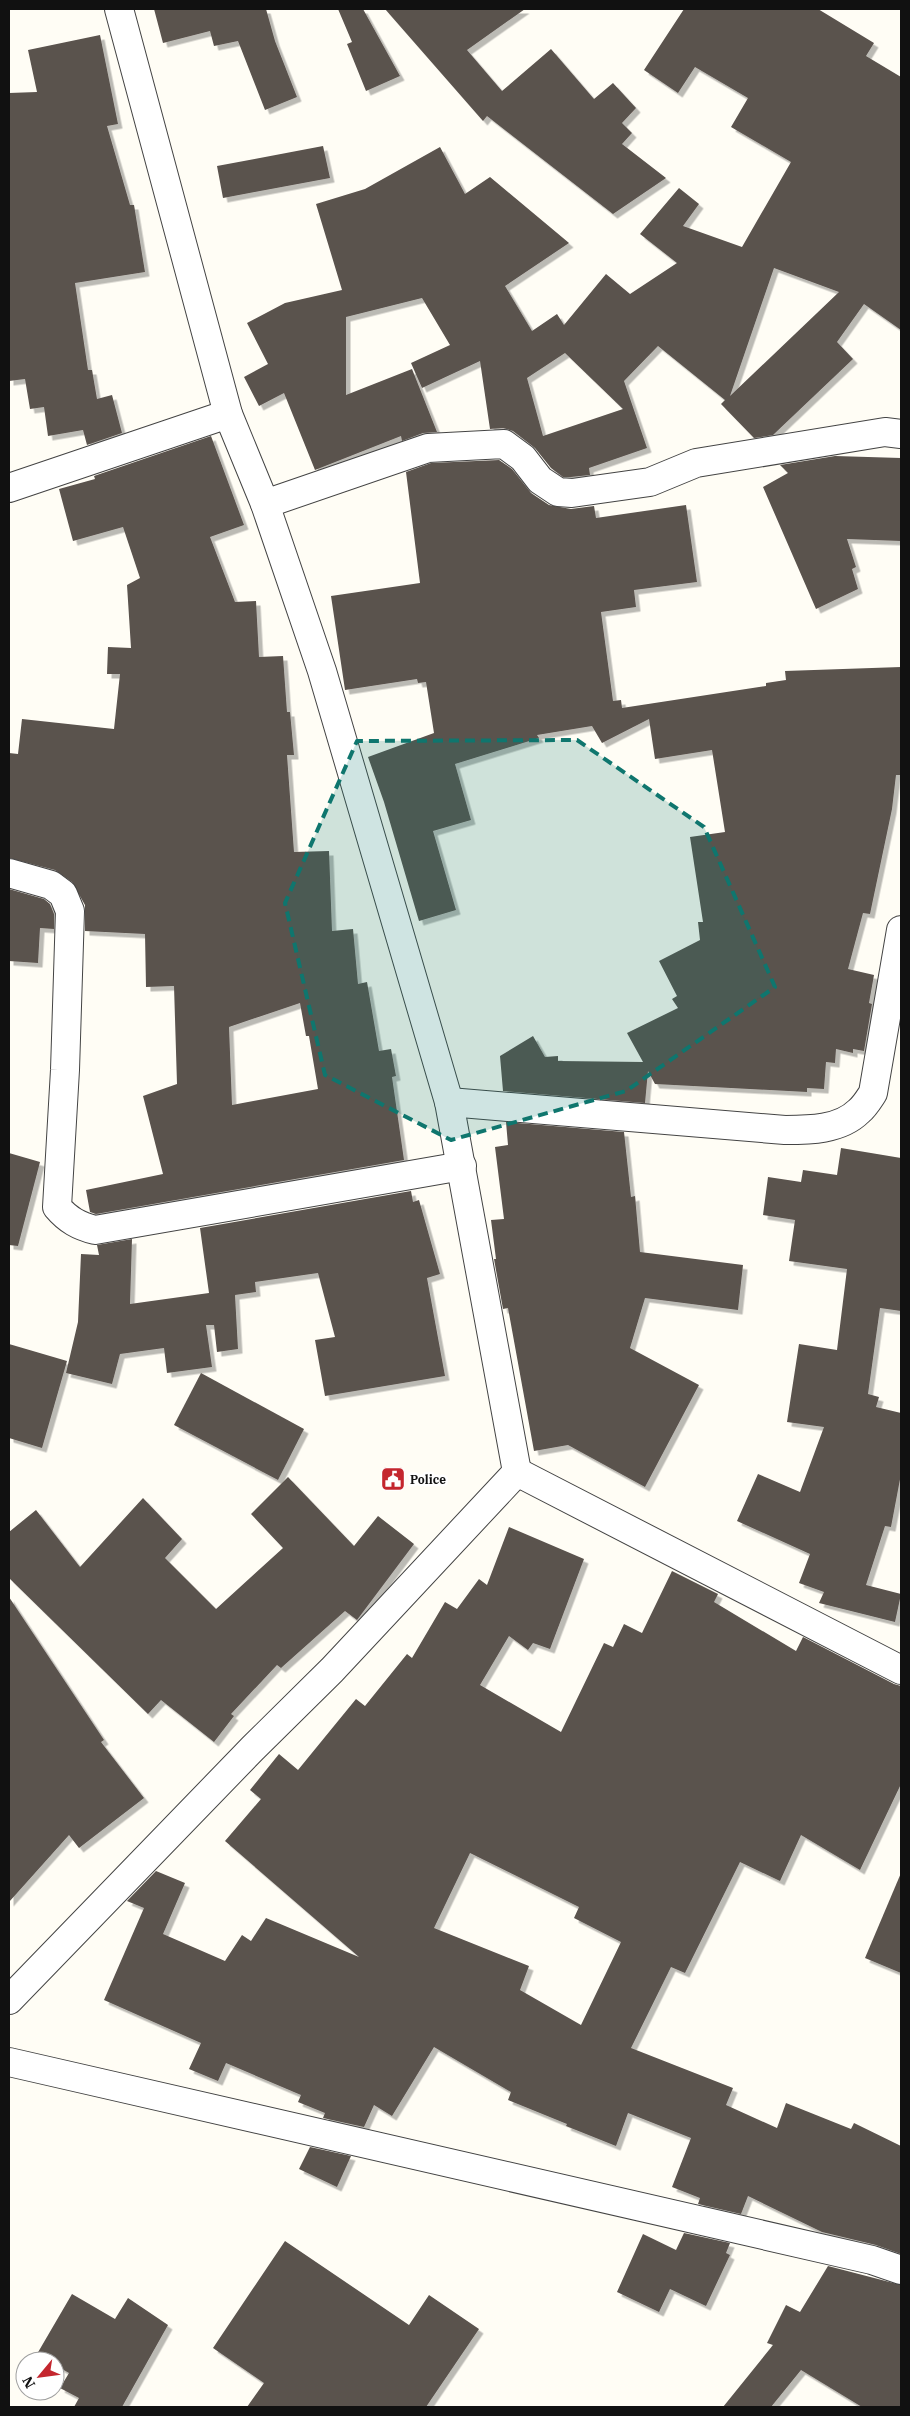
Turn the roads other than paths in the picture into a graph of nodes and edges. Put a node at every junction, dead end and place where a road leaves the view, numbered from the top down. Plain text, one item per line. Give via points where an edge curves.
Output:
1 (118, 9) edge
2 (228, 414) junction
3 (901, 434) edge
4 (9, 488) edge
5 (264, 504) junction
6 (9, 873) edge
7 (901, 930) edge
8 (448, 1102) junction
9 (462, 1166) junction
10 (517, 1472) junction
11 (901, 1670) edge
12 (9, 2000) edge
13 (9, 2062) edge
14 (901, 2270) edge

1 - 2 street
2 - 4 street
2 - 5 street
3 - 5 street via 885,432 696,463 650,482 572,493 558,492 540,480 523,458 504,444 428,448
5 - 8 street via 322,672
6 - 9 street via 51,885 63,894 70,911 57,1207 65,1216 95,1230
7 - 8 street via 874,1093 859,1112 840,1123 817,1129 785,1130
8 - 9 street
9 - 10 street
10 - 11 street
10 - 12 street via 332,1670
13 - 14 street via 862,2257

